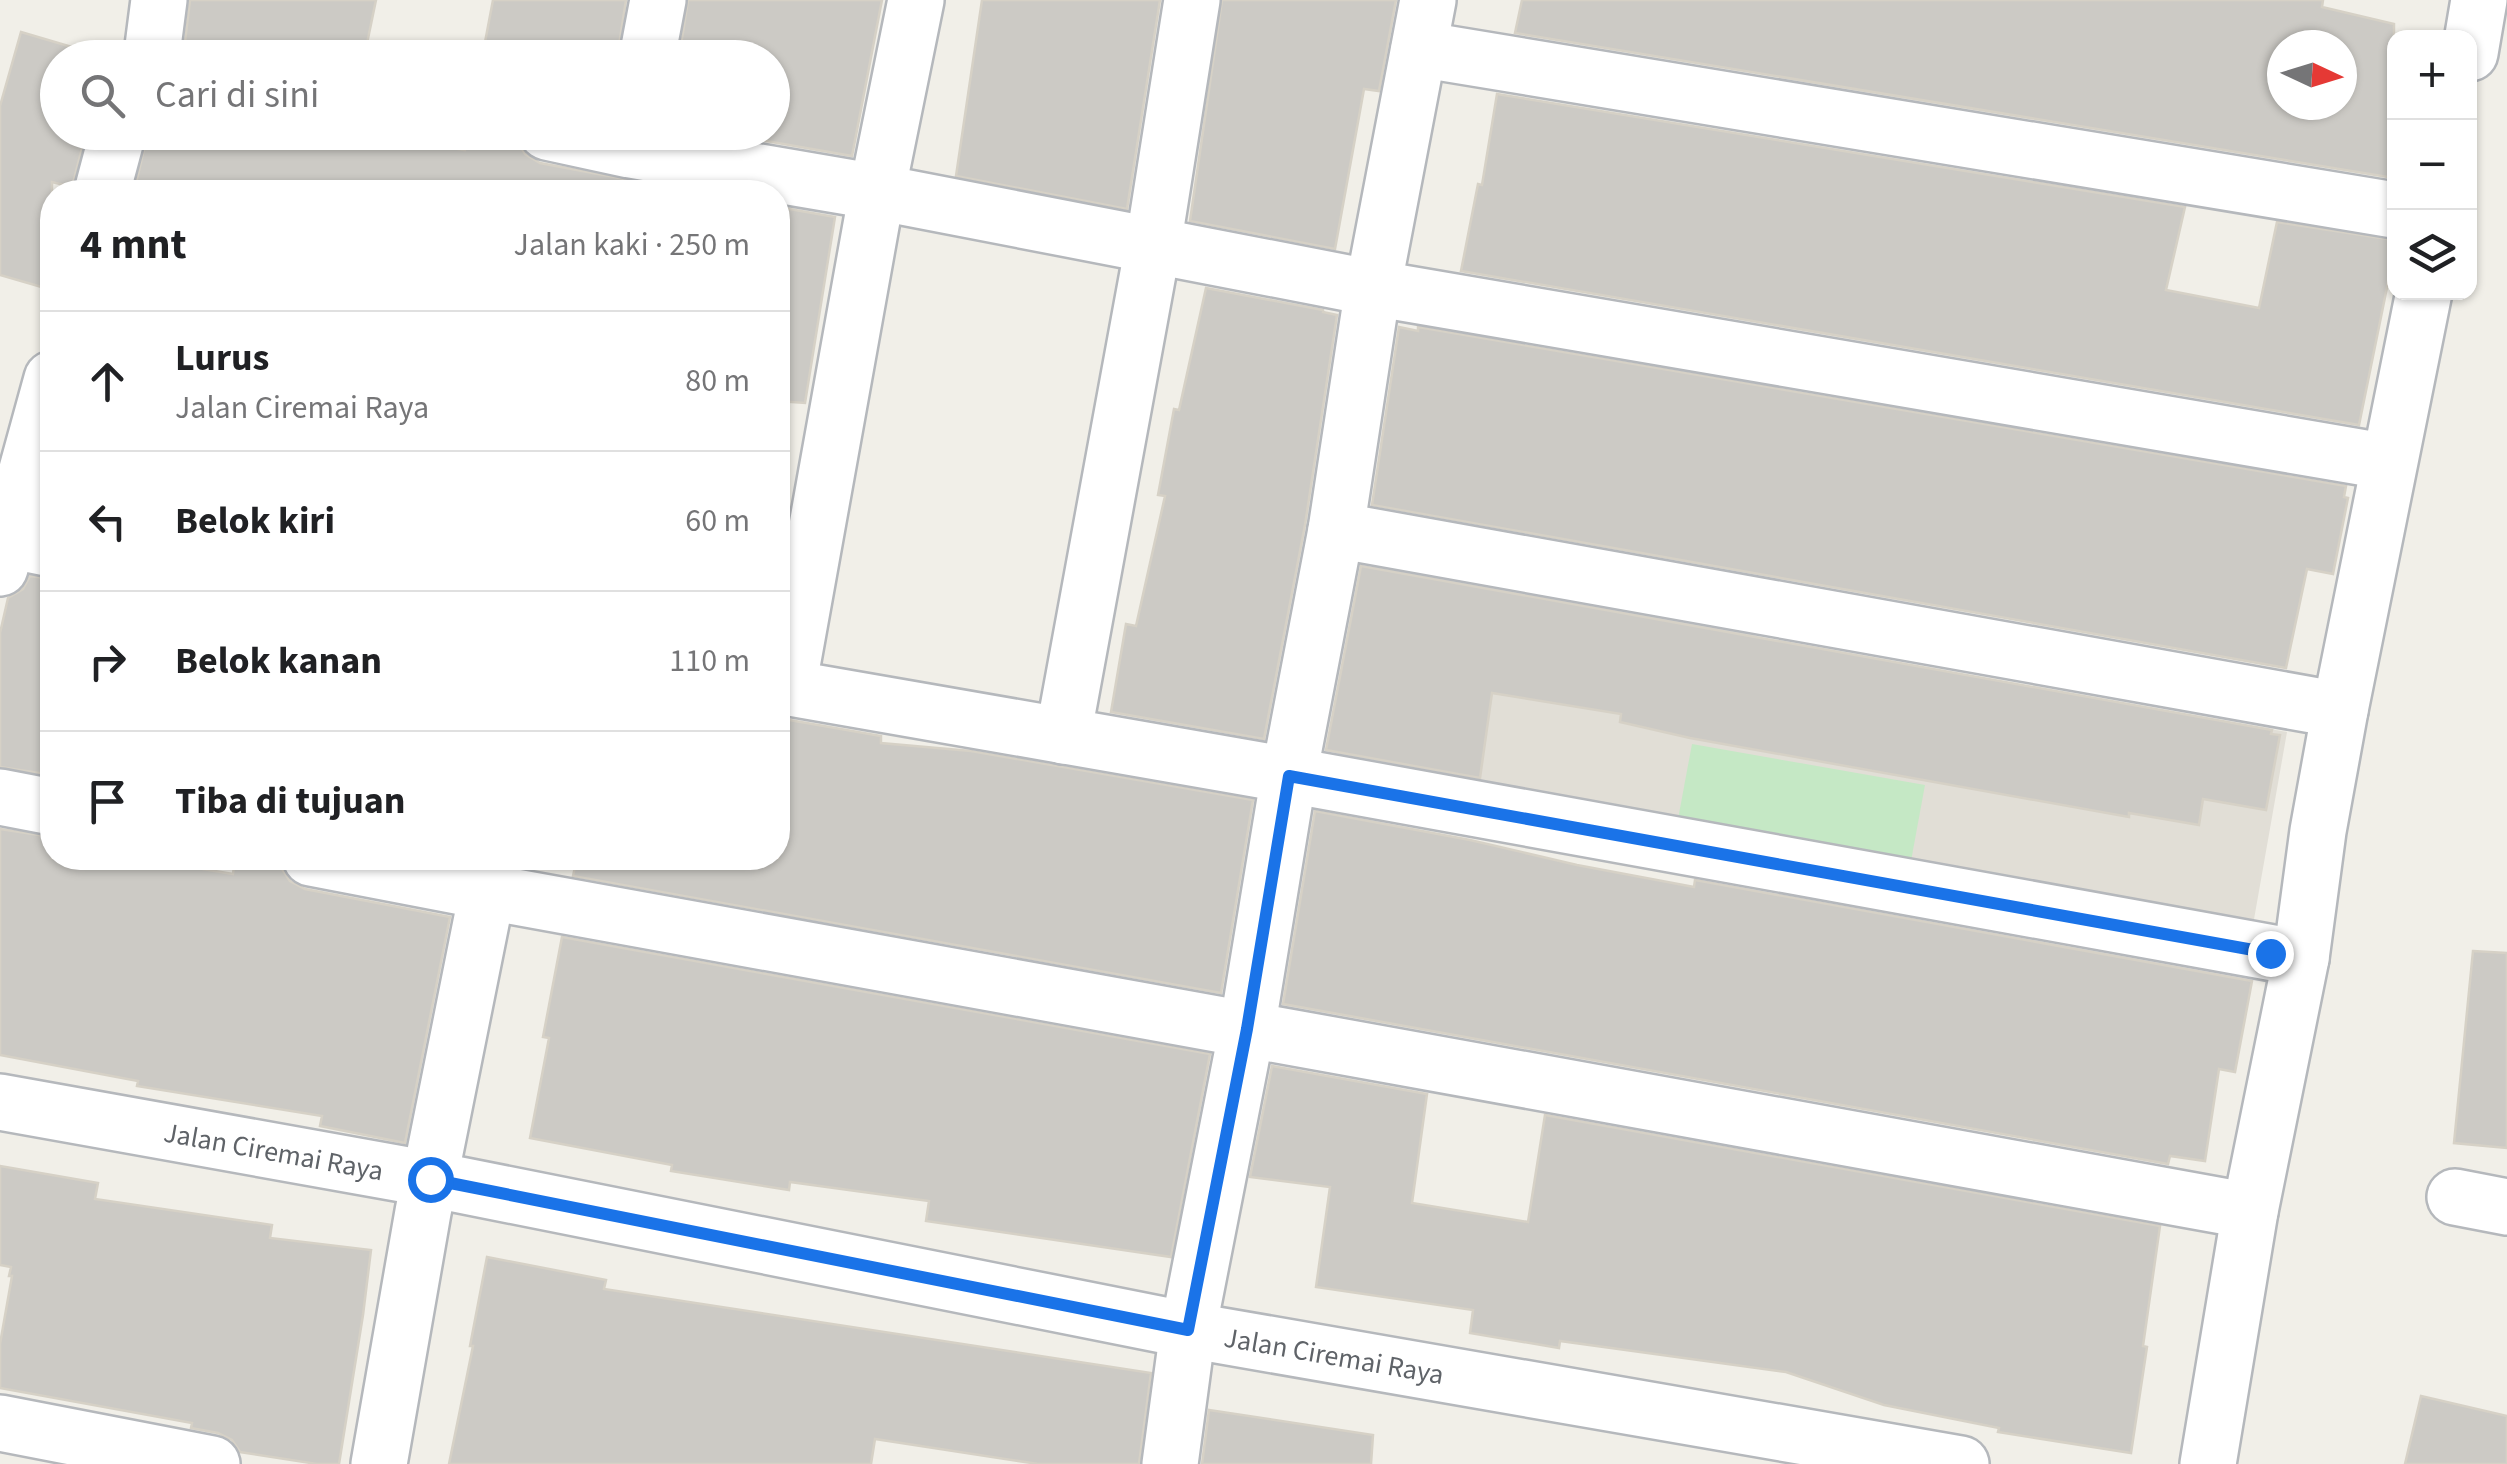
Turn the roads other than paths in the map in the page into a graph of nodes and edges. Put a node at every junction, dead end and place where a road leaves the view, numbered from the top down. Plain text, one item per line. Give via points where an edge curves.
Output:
1 (159, 0) edge
2 (658, 0) edge
3 (916, 0) edge
4 (1192, 0) edge
5 (2479, 0) edge
6 (1423, 25) edge
7 (2474, 30) edge
8 (160, 40) edge
9 (650, 40) edge
10 (113, 150) edge
11 (604, 150) edge
12 (629, 158) edge
13 (105, 180) edge
14 (789, 180) edge
15 (790, 180) edge
16 (877, 192) junction
17 (2387, 209) edge
18 (1153, 246) junction
19 (1374, 288) junction
20 (2422, 300) edge
21 (40, 444) edge
22 (2388, 462) junction
23 (1336, 530) junction
24 (20, 552) edge
25 (790, 650) edge
26 (790, 688) edge
27 (2340, 710) junction
28 (1063, 736) junction
29 (1289, 776) junction
30 (0, 797) edge
31 (40, 805) edge
32 (438, 870) edge
33 (491, 875) edge
34 (2301, 958) junction
35 (1247, 1029) junction
36 (0, 1102) edge
37 (430, 1179) junction
38 (2454, 1197) dead end
39 (2507, 1207) edge
40 (2250, 1211) junction
41 (1188, 1330) junction
42 (0, 1423) edge
43 (212, 1464) edge
44 (378, 1464) edge
45 (1170, 1464) edge
46 (1961, 1464) edge
47 (2208, 1464) edge

1 - 8 street
2 - 9 street
3 - 16 street
4 - 18 street
5 - 7 street
6 - 17 street
6 - 19 street
10 - 13 street
11 - 12 street
12 - 14 street
15 - 16 street
16 - 18 street
16 - 25 street
18 - 19 street
18 - 28 street
19 - 22 street
19 - 23 street
20 - 22 street
21 - 24 street
22 - 27 street
23 - 27 street
23 - 29 street
26 - 28 street
27 - 34 street
28 - 29 street
29 - 34 street
29 - 35 street
30 - 31 street
32 - 33 street
33 - 35 street
33 - 37 street
34 - 40 street
35 - 40 street
35 - 41 street
36 - 37 street, Jalan Ciremai Raya
37 - 41 street, Jalan Ciremai Raya
37 - 44 street
38 - 39 street
40 - 47 street
41 - 45 street
41 - 46 street, Jalan Ciremai Raya
42 - 43 street

